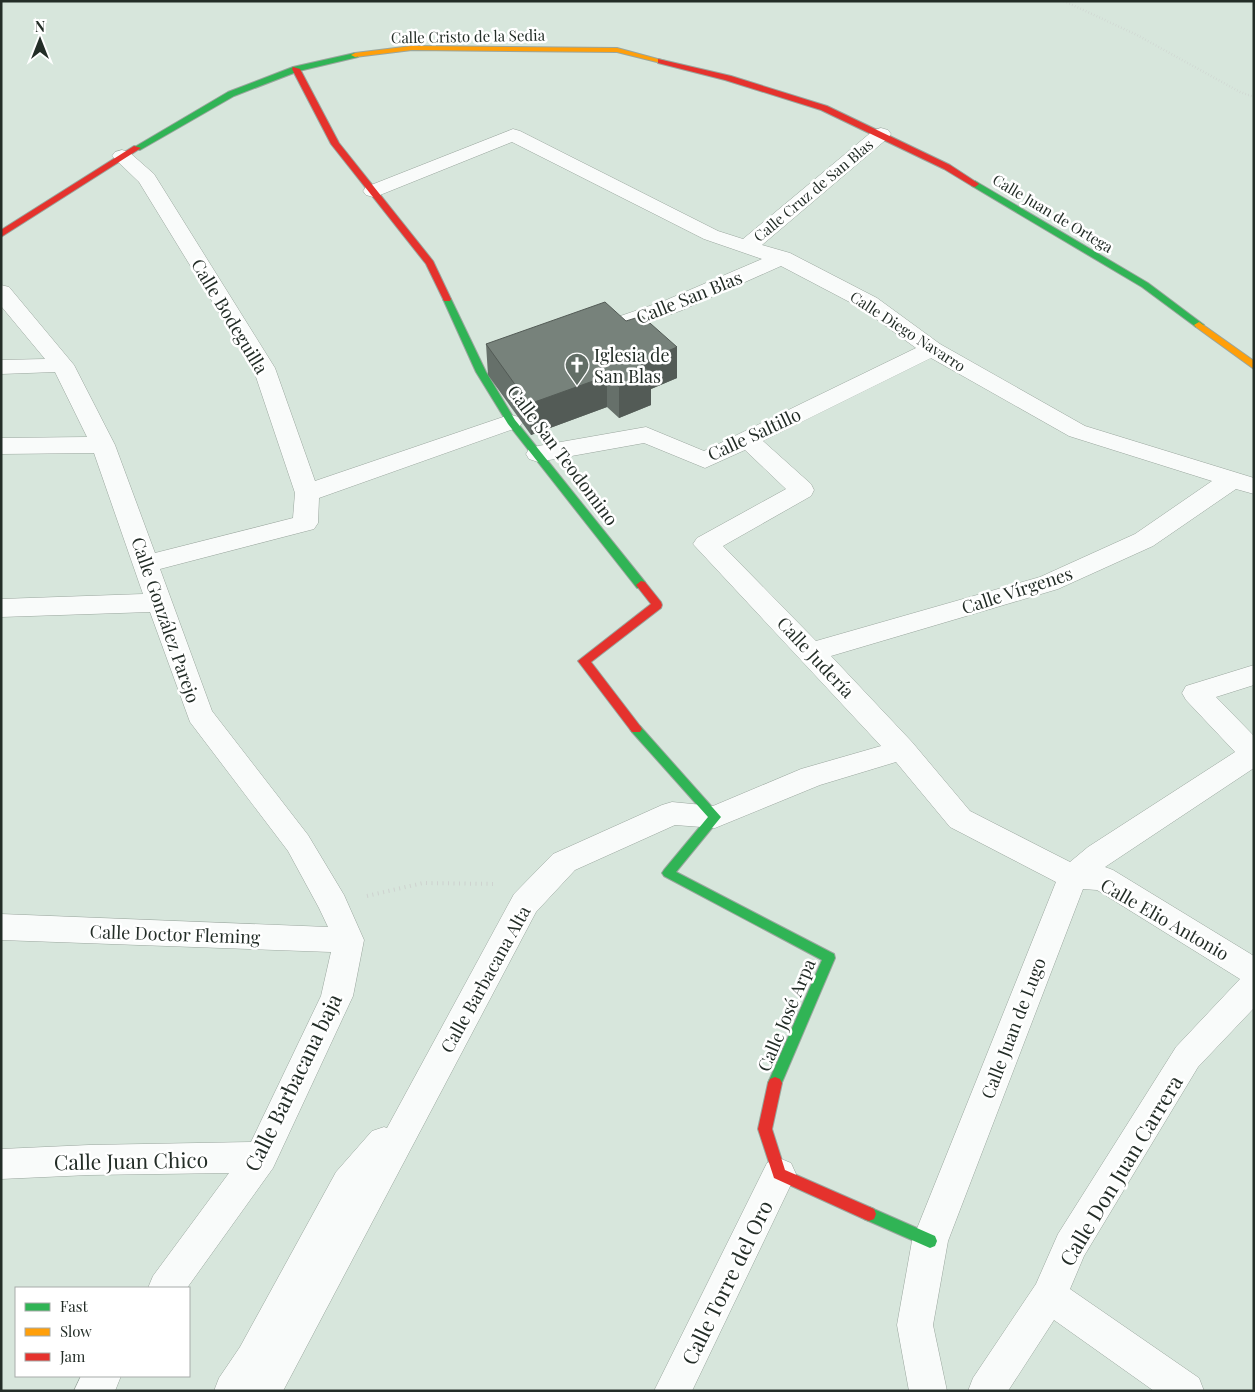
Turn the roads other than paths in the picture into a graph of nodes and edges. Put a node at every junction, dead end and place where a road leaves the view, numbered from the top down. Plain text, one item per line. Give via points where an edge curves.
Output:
1 (296, 69) junction
2 (824, 108) joint
3 (881, 134) junction
4 (122, 156) junction
5 (373, 191) junction
6 (1, 234) edge
7 (746, 247) junction
8 (782, 258) junction
9 (1, 292) edge
10 (590, 334) edge
11 (932, 349) junction
12 (63, 365) junction
13 (1254, 366) edge
14 (1, 367) edge
15 (511, 422) junction
16 (748, 439) junction
17 (103, 445) junction
18 (1, 446) edge
19 (538, 454) junction
20 (1243, 482) edge
21 (307, 494) junction
22 (147, 564) junction
23 (160, 602) junction
24 (1, 608) edge
25 (811, 652) junction
26 (1254, 675) edge
27 (902, 750) junction
28 (1253, 754) edge
29 (715, 817) junction
30 (1073, 877) junction
31 (1, 927) edge
32 (349, 940) junction
33 (1254, 972) edge
34 (1254, 986) edge
35 (416, 1105) junction
36 (261, 1158) junction
37 (1, 1164) edge
38 (779, 1174) junction
39 (930, 1241) junction
40 (167, 1287) edge
41 (1049, 1296) junction
42 (102, 1377) edge
43 (92, 1391) edge
44 (232, 1391) edge
45 (263, 1391) edge
46 (672, 1391) edge
47 (928, 1391) edge
48 (986, 1391) edge
49 (1186, 1391) edge

1 - 2 street, Calle Cristo de la Sedia via 350,56 412,48 617,50 728,78
1 - 4 street, Calle Cristo de la Sedia via 231,94
1 - 5 street, Calle San Teodomino via 336,144
2 - 3 street, Calle Juan de Ortega
3 - 7 street, Calle Cruz de San Blas
3 - 13 street, Calle Juan de Ortega via 947,166 1145,285
4 - 6 street, Calle Cristo de la Sedia
4 - 21 street, Calle Bodeguilla via 147,178 264,368
5 - 7 street, Calle Diego Navarro via 513,135 711,235
5 - 15 street, Calle San Teodomino via 430,263 490,369
7 - 8 street, Calle Diego Navarro
8 - 10 street, Calle San Blas via 672,306
8 - 11 street, Calle Diego Navarro via 869,303
9 - 12 street, Calle González Parejo
11 - 16 street, Calle Saltillo
11 - 20 street, Calle Diego Navarro via 1077,431
12 - 14 street
12 - 17 street, Calle González Parejo
15 - 19 street, Calle San Teodomino
15 - 21 street
16 - 19 street, Calle Saltillo via 705,460 646,436
16 - 25 street, Calle Judería via 802,490 706,544
17 - 18 street
17 - 22 street, Calle González Parejo
19 - 29 street, Calle San Teodomino via 657,605 584,661 624,715
20 - 25 street, Calle Vírgenes via 1144,540 1049,583
21 - 22 street, Calle Bodeguilla via 305,523
22 - 23 street, Calle González Parejo
23 - 24 street
23 - 32 street, Calle González Parejo via 200,715 298,843
25 - 27 street, Calle Judería
26 - 28 street via 1196,693
27 - 29 street, Calle Barbacana Alta via 811,777
27 - 30 street, Calle Judería via 960,819
28 - 30 street, Calle Juan de Lugo via 1099,855
29 - 35 street, Calle Barbacana Alta via 672,813 564,862 525,903
29 - 38 street, Calle José Arpa via 668,873 829,958 776,1080 764,1129
30 - 33 street, Calle Elio Antonio via 1102,878
30 - 39 street, Calle Juan de Lugo
31 - 32 street, Calle Doctor Fleming
32 - 36 street, Calle Barbacana baja via 336,996
34 - 41 street, Calle Don Juan Carrera via 1187,1056 1070,1246
35 - 44 street, Calle Barbacana Alta via 348,1183
35 - 45 street, Calle Barbacana Alta
36 - 37 street, Calle Juan Chico
36 - 40 street, Calle Barbacana baja
38 - 39 street
38 - 46 street, Calle Torre del Oro
39 - 47 street, Calle Juan de Lugo via 916,1325
41 - 48 street, Calle Don Juan Carrera
41 - 49 street
42 - 43 street

